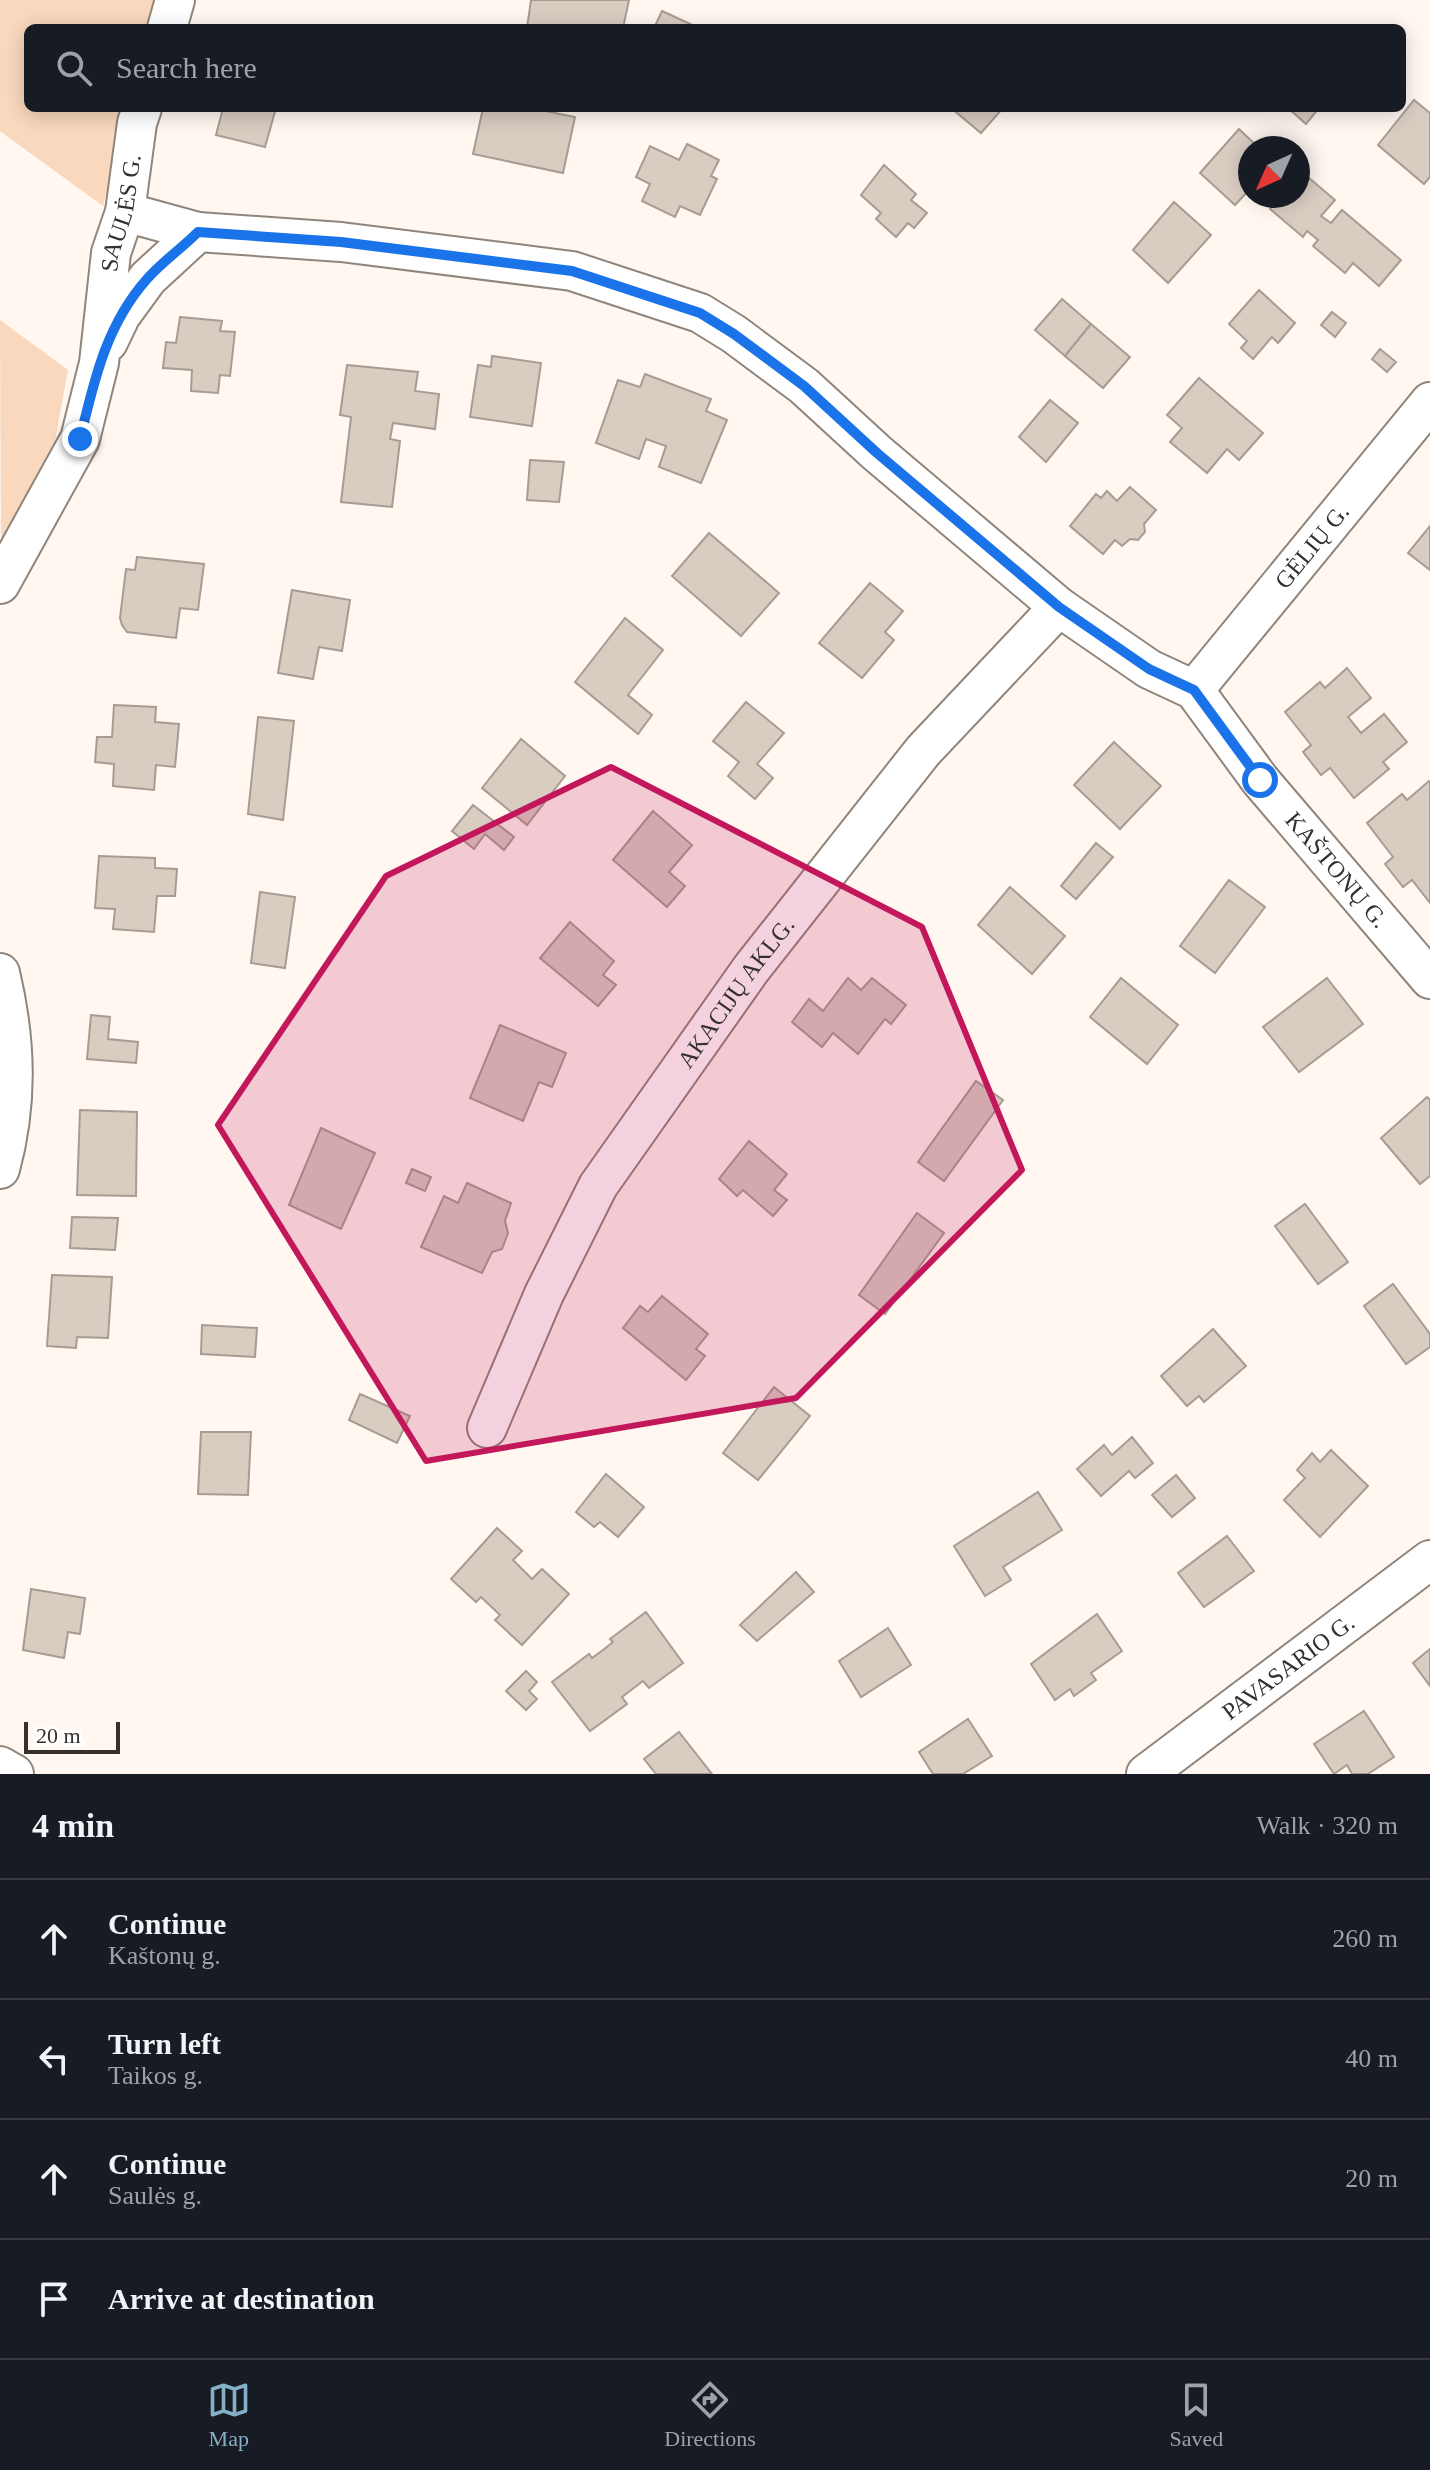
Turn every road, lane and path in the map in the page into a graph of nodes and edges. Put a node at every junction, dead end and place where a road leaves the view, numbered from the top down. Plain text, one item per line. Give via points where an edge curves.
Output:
1 (175, 0) edge
2 (168, 24) edge
3 (141, 112) edge
4 (125, 212) junction
5 (198, 232) junction
6 (99, 363) junction
7 (1430, 402) edge
8 (0, 584) edge
9 (1059, 607) junction
10 (1194, 690) junction
11 (0, 973) edge
12 (1430, 979) edge
13 (0, 1169) edge
14 (487, 1428) dead end
15 (1430, 1560) edge
16 (0, 1766) edge
17 (14, 1774) edge
18 (1146, 1774) edge

1 - 2 street
3 - 4 street, SAULĖS G.
4 - 5 street, KAŠTONŲ G.
4 - 6 street, SAULĖS G. via 111,253
5 - 6 street via 148,278 121,315
5 - 9 street, KAŠTONŲ G. via 341,242 572,271 700,313 804,386
6 - 8 street, SAULĖS G. via 80,439
7 - 10 street, GĖLIŲ G.
9 - 10 street, KAŠTONŲ G. via 1149,669
9 - 14 street, AKACIJŲ AKLG. via 923,751 751,969 598,1186 544,1294
10 - 12 street, KAŠTONŲ G. via 1260,780
11 - 13 street via 14,1077
15 - 18 street, PAVASARIO G.
16 - 17 street

